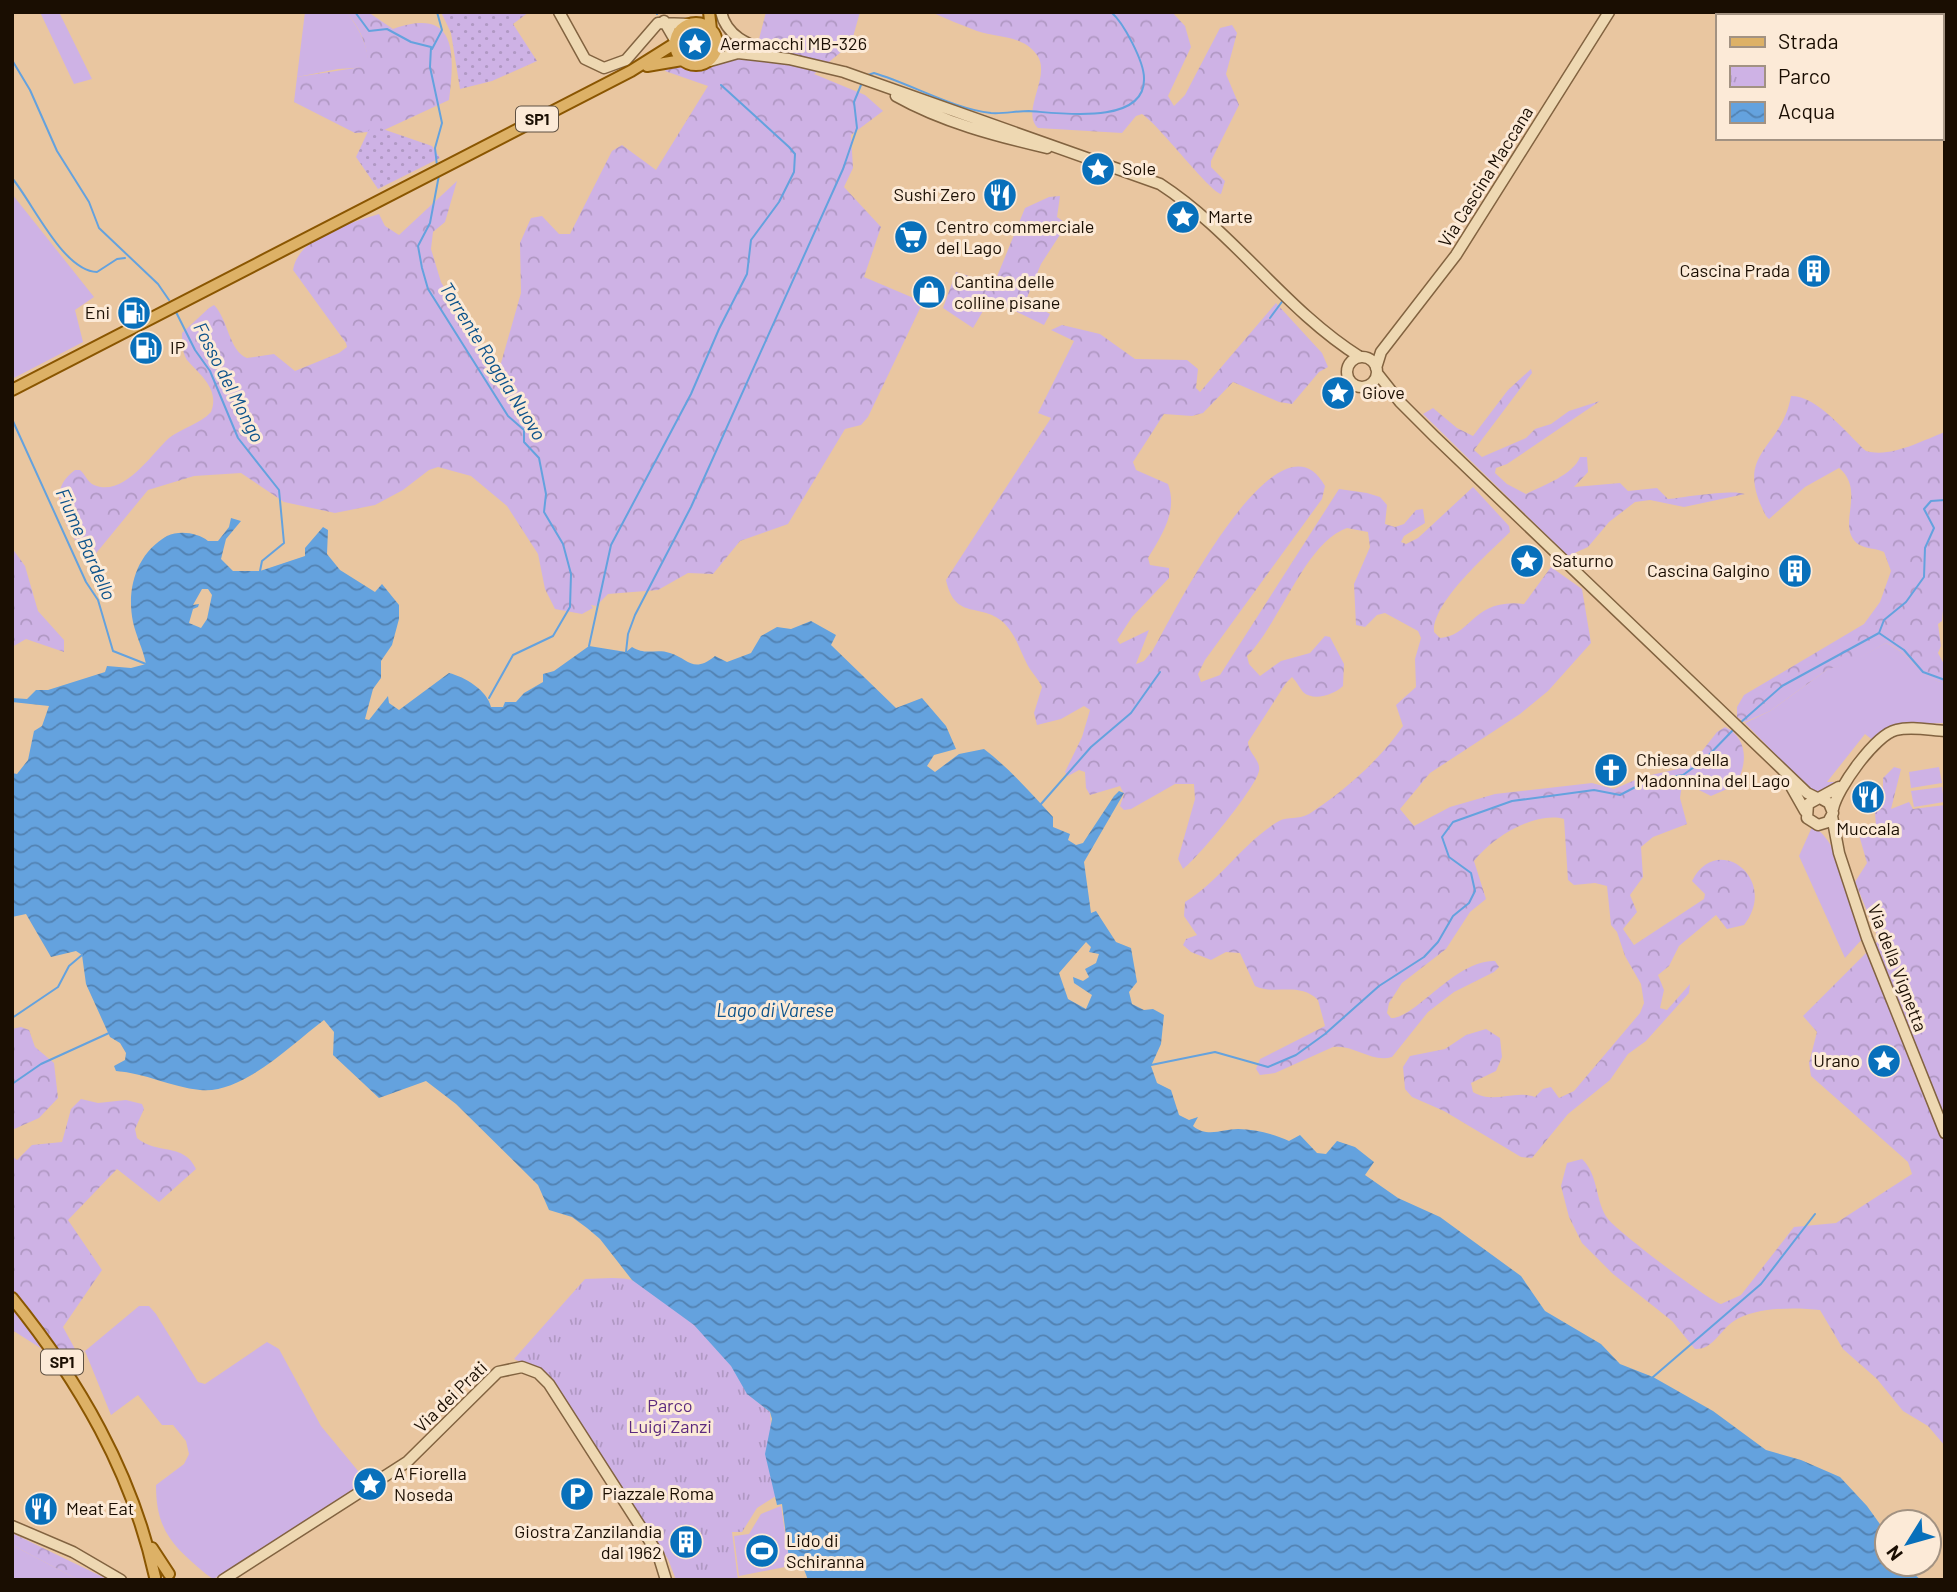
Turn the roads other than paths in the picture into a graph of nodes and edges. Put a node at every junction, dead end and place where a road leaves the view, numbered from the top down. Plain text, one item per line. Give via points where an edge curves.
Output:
1 (559, 12) edge
2 (701, 12) edge
3 (709, 12) edge
4 (722, 12) edge
5 (1609, 12) edge
6 (664, 21) junction
7 (692, 23) junction
8 (711, 29) junction
9 (717, 41) junction
10 (675, 42) junction
11 (738, 53) junction
12 (682, 60) junction
13 (789, 60) junction
14 (710, 61) junction
15 (631, 71) junction
16 (876, 85) junction
17 (938, 106) junction
18 (978, 128) junction
19 (1017, 132) junction
20 (1099, 160) junction
21 (1329, 334) junction
22 (1381, 352) junction
23 (1362, 357) junction
24 (1348, 367) junction
25 (1377, 370) junction
26 (1368, 386) junction
27 (12, 390) edge
28 (1400, 402) junction
29 (1945, 731) edge
30 (1776, 763) junction
31 (1846, 781) junction
32 (1818, 798) junction
33 (1805, 810) junction
34 (1832, 813) junction
35 (1818, 825) junction
36 (1839, 853) junction
37 (1945, 1133) edge
38 (12, 1298) edge
39 (12, 1526) edge
40 (148, 1543) junction
41 (172, 1577) edge
42 (154, 1578) edge
43 (121, 1580) edge
44 (223, 1580) edge
45 (666, 1580) edge

1 - 6 main road via 585,59 604,68 626,60 653,26
2 - 7 main road, SP1
3 - 8 main road
4 - 13 main road via 723,22 734,35
5 - 22 main road, Via Cascina Maccana via 1456,255
6 - 7 main road
6 - 10 main road
7 - 8 main road
7 - 10 main road, SP1 via 680,30
8 - 9 main road
9 - 11 main road
9 - 14 main road
10 - 12 main road
10 - 15 main road, SP1
11 - 13 main road
11 - 14 main road
12 - 14 main road, SP1 via 699,66
12 - 15 main road, SP1
13 - 16 main road via 844,72
15 - 27 main road, SP1
16 - 17 main road
16 - 18 main road via 918,109
17 - 18 main road via 973,121
17 - 19 main road
18 - 19 main road
18 - 20 main road via 1013,141
19 - 20 main road
20 - 21 main road via 1160,184 1189,202
21 - 23 main road
21 - 24 main road
22 - 23 main road
22 - 25 main road, Via Cascina Maccana
23 - 24 main road
23 - 25 main road
24 - 26 main road via 1354,384
25 - 26 main road
25 - 28 main road
26 - 28 main road
28 - 30 main road
29 - 31 main road via 1903,728 1890,732
30 - 32 main road
30 - 33 main road
31 - 32 main road
31 - 34 main road
32 - 33 main road
32 - 34 main road via 1827,800
33 - 35 main road via 1809,821
34 - 35 main road via 1828,822
34 - 36 main road, Via della Vignetta
35 - 36 main road, Via della Vignetta
36 - 37 main road, Via della Vignetta via 1867,938
38 - 40 main road, SP1 via 58,1356 103,1432
39 - 43 main road via 73,1552
40 - 41 main road, SP1
40 - 42 main road, SP1
41 - 42 main road, SP1
44 - 45 main road, Via dei Prati via 402,1465 493,1376 508,1368 530,1370 544,1378 658,1554

